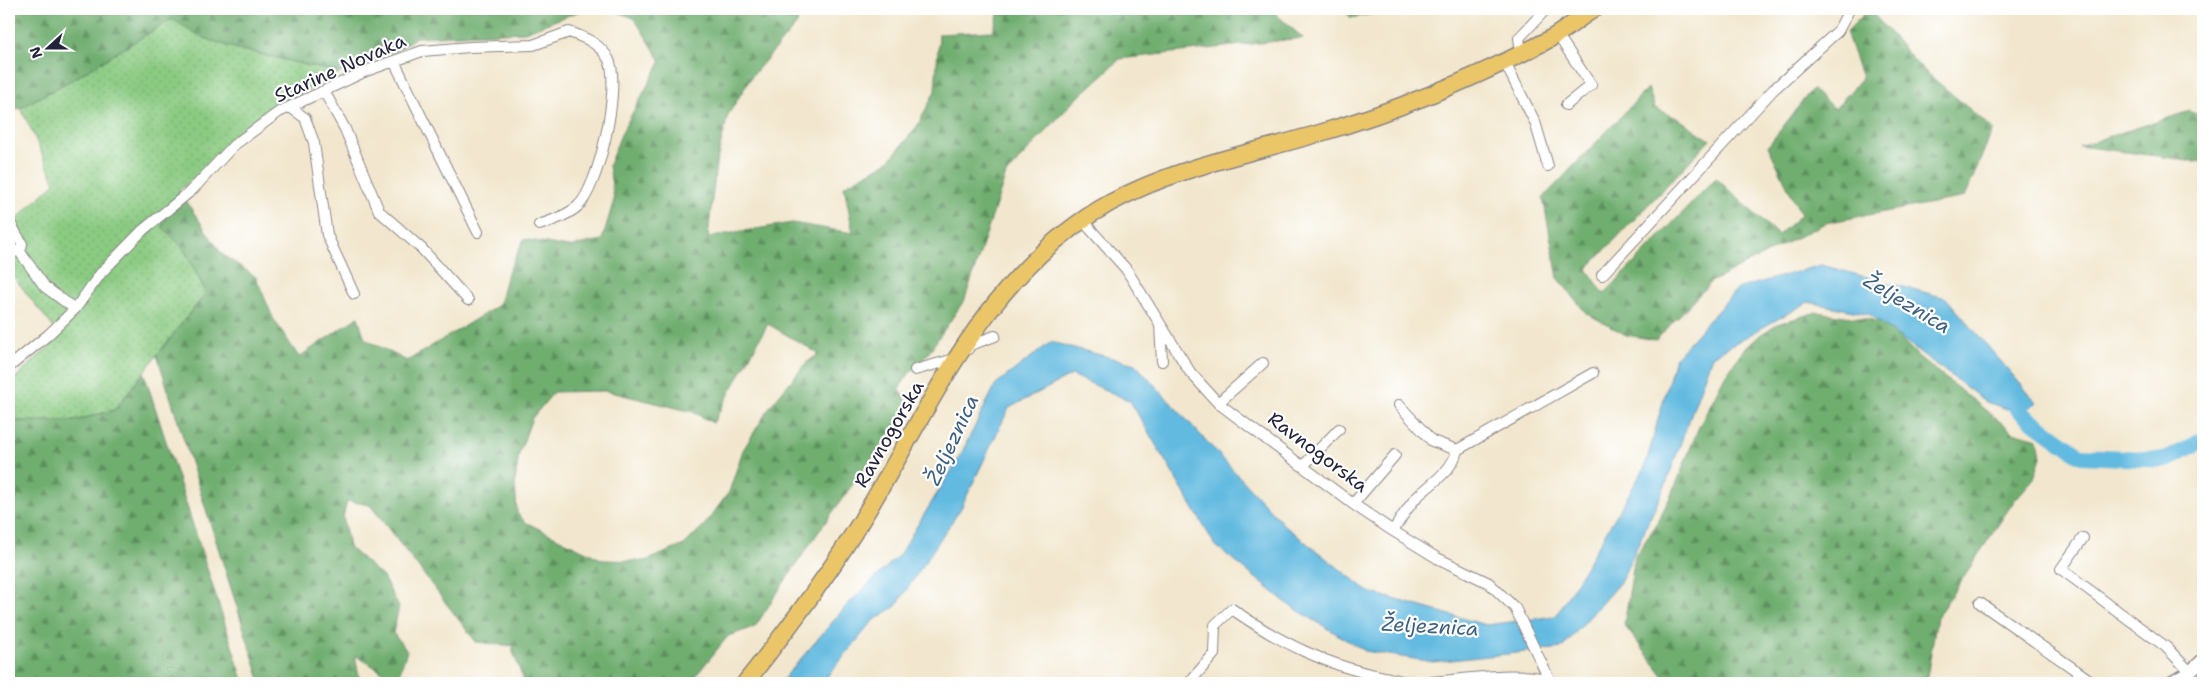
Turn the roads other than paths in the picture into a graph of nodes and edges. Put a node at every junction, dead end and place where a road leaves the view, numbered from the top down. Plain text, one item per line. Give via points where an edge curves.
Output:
1 (1546, 9) edge
2 (1594, 9) edge
3 (1846, 9) edge
4 (1557, 34) junction
5 (1522, 53) junction
6 (394, 61) junction
7 (1504, 61) junction
8 (324, 91) junction
9 (1566, 105) dead end
10 (290, 107) junction
11 (1548, 166) dead end
12 (9, 221) edge
13 (1083, 221) junction
14 (539, 225) dead end
15 (478, 232) dead end
16 (9, 250) edge
17 (20, 252) junction
18 (1602, 275) dead end
19 (354, 294) dead end
20 (468, 300) dead end
21 (75, 309) junction
22 (1160, 323) junction
23 (995, 336) dead end
24 (956, 358) junction
25 (1162, 361) dead end
26 (1263, 363) dead end
27 (9, 367) edge
28 (915, 370) dead end
29 (1593, 373) dead end
30 (1218, 402) junction
31 (1399, 405) dead end
32 (1339, 429) dead end
33 (1456, 450) junction
34 (1395, 455) dead end
35 (1303, 466) junction
36 (1353, 504) junction
37 (1393, 531) junction
38 (2083, 538) dead end
39 (1980, 603) dead end
40 (2203, 660) edge
41 (2190, 672) junction
42 (1547, 677) edge
43 (745, 683) edge
44 (1189, 683) edge
45 (1414, 683) edge
46 (2094, 683) edge
47 (2171, 683) edge

1 - 5 street via 1519,38
2 - 4 main road, Ravnogorska
3 - 18 street via 1848,12 1838,31 1773,90
4 - 5 main road, Ravnogorska
4 - 9 street via 1591,85
5 - 7 main road, Ravnogorska
6 - 8 street, Starine Novaka
6 - 14 street, Starine Novaka via 422,51 533,45 569,32 592,41 609,60 613,96 607,135 594,177 578,206
6 - 15 street
7 - 11 street via 1535,122
7 - 13 main road, Ravnogorska via 1433,95 1321,132 1164,177 1108,204
8 - 10 street, Starine Novaka
8 - 20 street via 345,129 379,211 422,249
10 - 19 street via 305,118 314,142 327,235
10 - 21 street, Starine Novaka via 234,145 192,190 143,230 101,273
12 - 17 street via 22,244
13 - 22 street, Ravnogorska via 1126,269
13 - 24 main road, Ravnogorska via 1017,276
16 - 17 street
17 - 21 street via 45,287
21 - 27 street, Starine Novaka
22 - 25 street
22 - 30 street, Ravnogorska via 1190,372
23 - 24 street via 970,345 962,357
24 - 28 street
24 - 43 main road, Ravnogorska via 855,532 810,600
26 - 30 street
29 - 33 street
30 - 35 street, Ravnogorska
31 - 33 street via 1432,441
32 - 35 street
33 - 37 street via 1456,458 1449,468 1415,500
34 - 36 street
35 - 36 street, Ravnogorska
36 - 37 street, Ravnogorska
37 - 42 street, Ravnogorska via 1437,558 1490,583 1515,608
38 - 41 street via 2060,569 2166,647
39 - 46 street
40 - 41 street
41 - 47 street
42 - 45 street via 1494,676
44 - 45 street via 1214,654 1215,625 1232,608 1267,634 1302,652 1356,672

